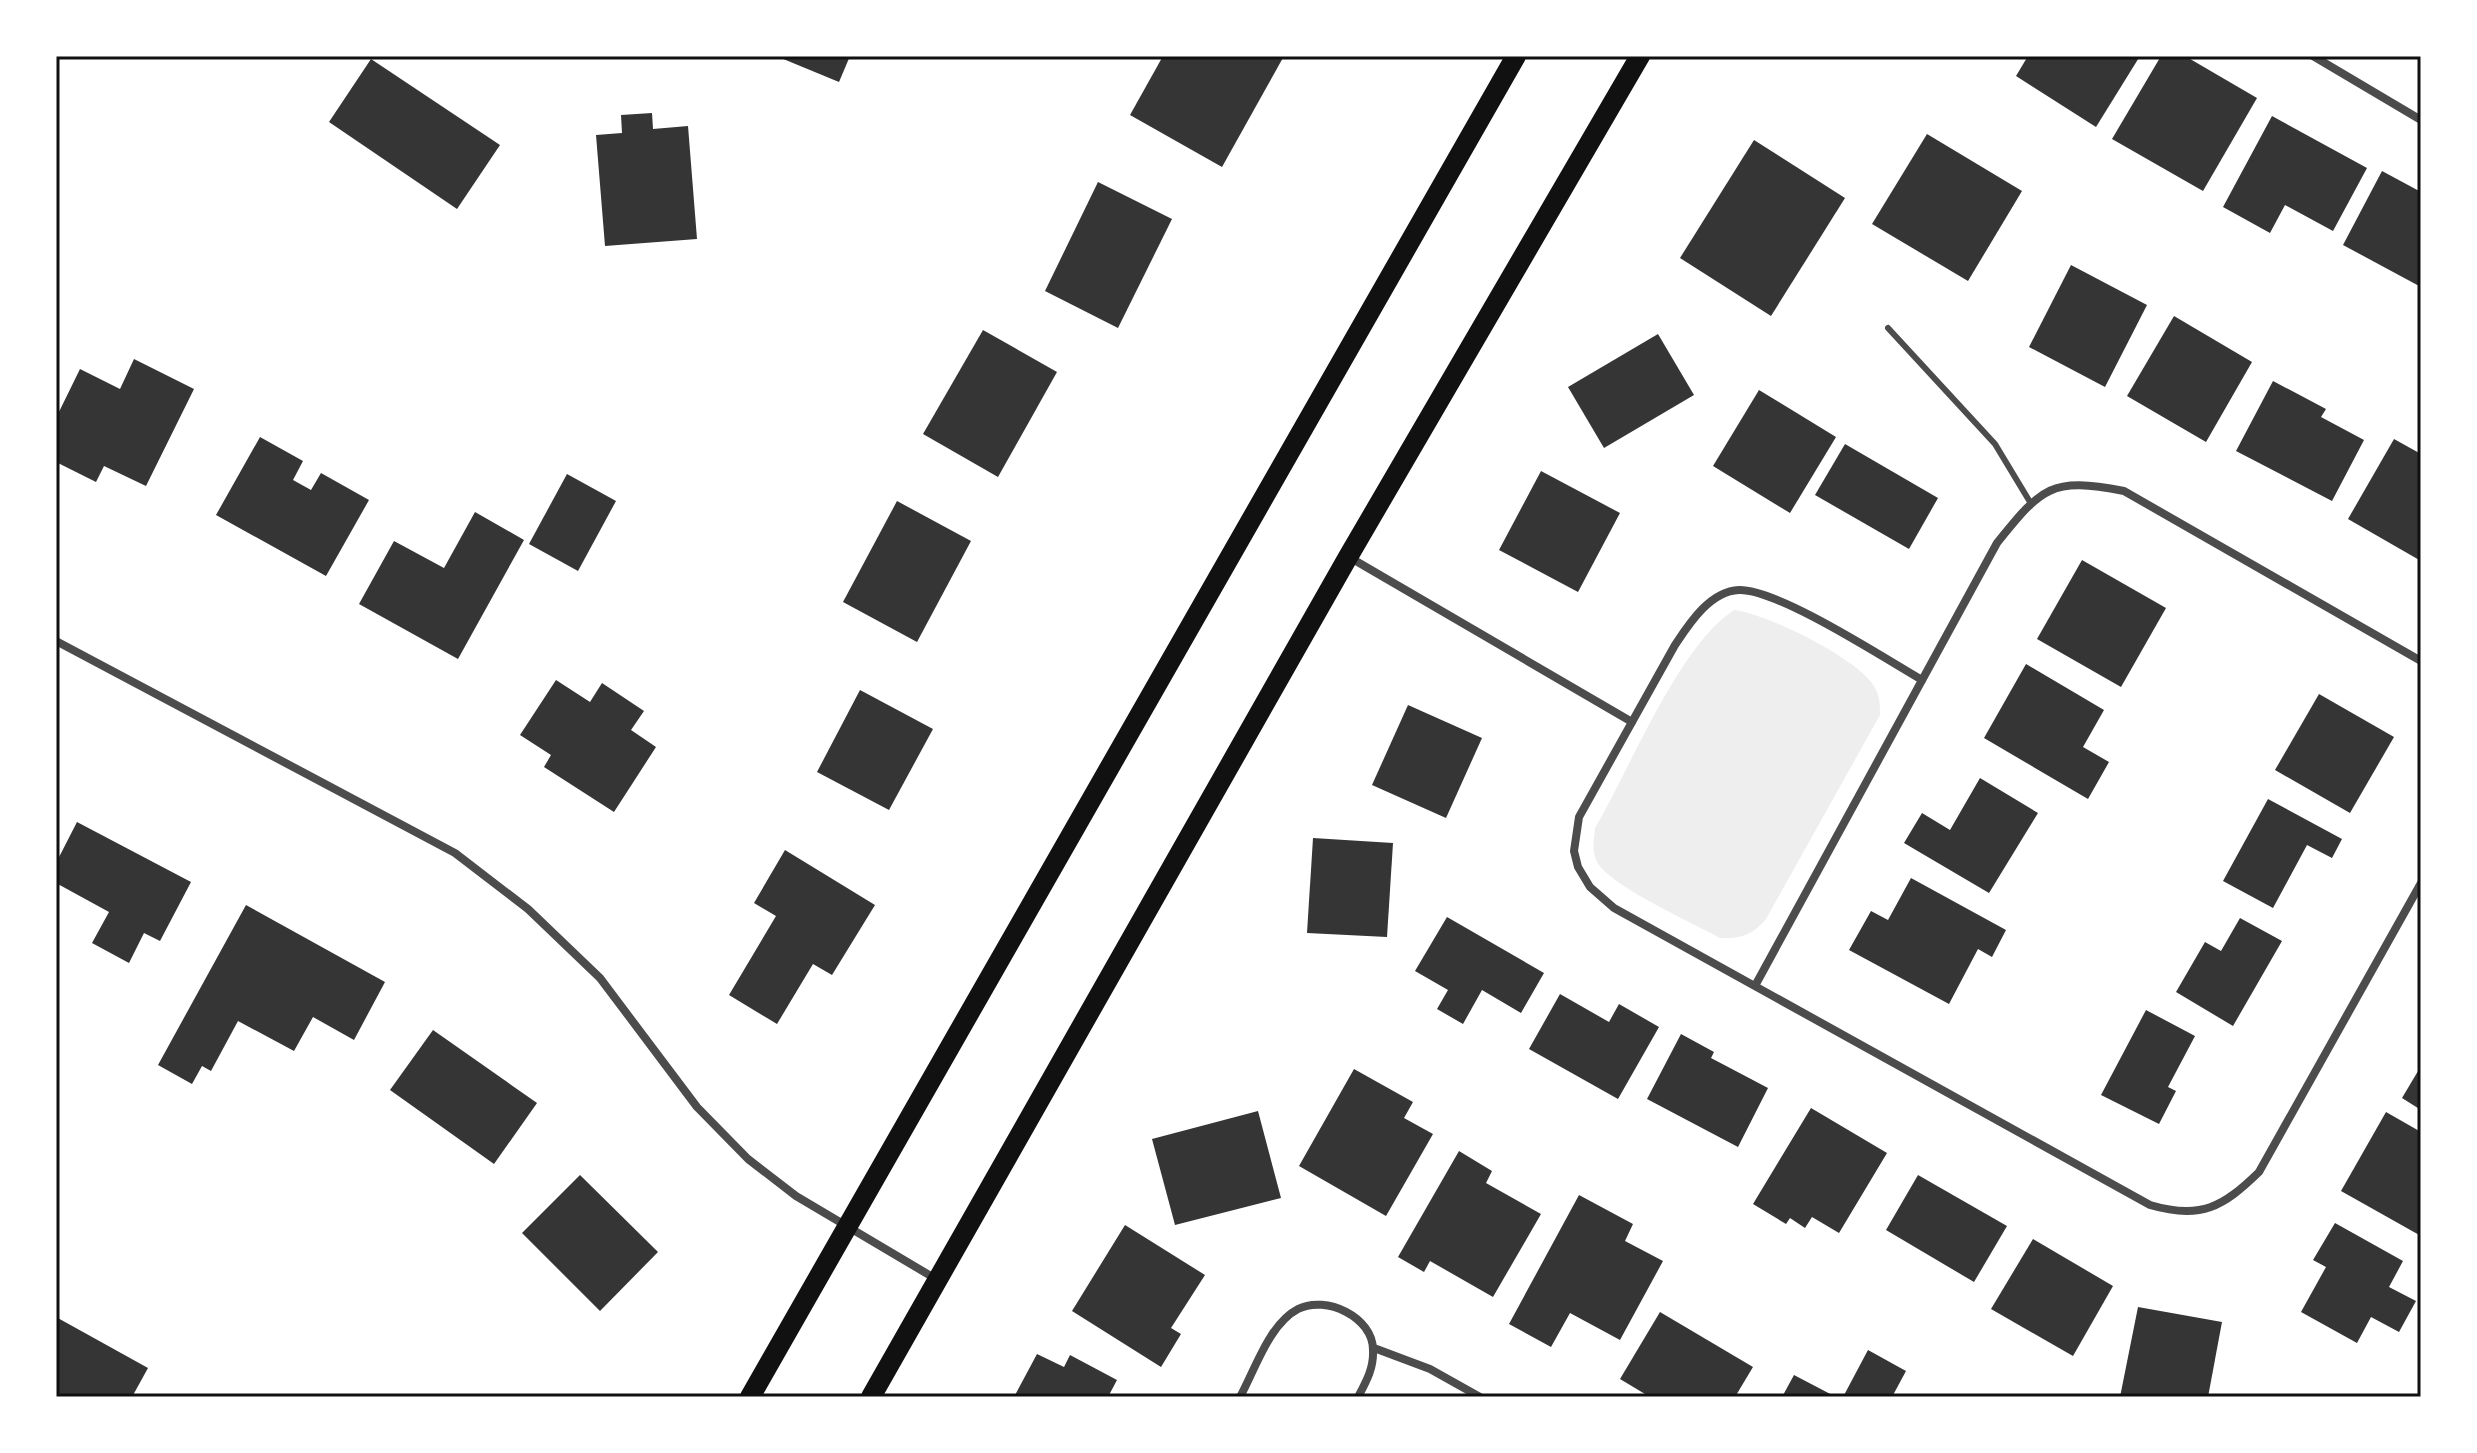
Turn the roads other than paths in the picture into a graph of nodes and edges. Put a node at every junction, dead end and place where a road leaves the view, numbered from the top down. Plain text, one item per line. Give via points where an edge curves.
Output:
1 (1516, 56) edge
2 (1640, 56) edge
3 (2313, 56) edge
4 (2421, 120) edge
5 (1888, 328) dead end
6 (2030, 502) junction
7 (1348, 557) junction
8 (56, 641) edge
9 (2421, 661) edge
10 (1922, 680) junction
11 (1632, 722) junction
12 (2421, 883) edge
13 (1756, 984) junction
14 (849, 1227) junction
15 (937, 1280) junction
16 (1374, 1348) junction
17 (750, 1397) edge
18 (871, 1397) edge
19 (1240, 1397) edge
20 (1358, 1397) edge
21 (1480, 1397) edge

1 - 14 main road
2 - 7 main road
3 - 4 street
5 - 6 lane via 1995,444
6 - 9 street via 2080,483 2124,491
6 - 10 street via 1997,543
7 - 11 street
7 - 15 main road
8 - 14 street via 455,853 528,909 600,978 697,1107 748,1159
10 - 11 street via 1767,595 1737,590 1712,601 1693,619
10 - 13 street
11 - 13 street via 1579,817 1574,851 1578,867 1590,887 1614,908
12 - 13 street via 2259,1172 2208,1210 2178,1213 2131,1195
14 - 15 street
14 - 17 main road
15 - 18 main road
16 - 19 street via 1362,1324 1340,1308 1315,1304 1298,1309 1280,1324
16 - 20 street via 1370,1375
16 - 21 street via 1430,1369

